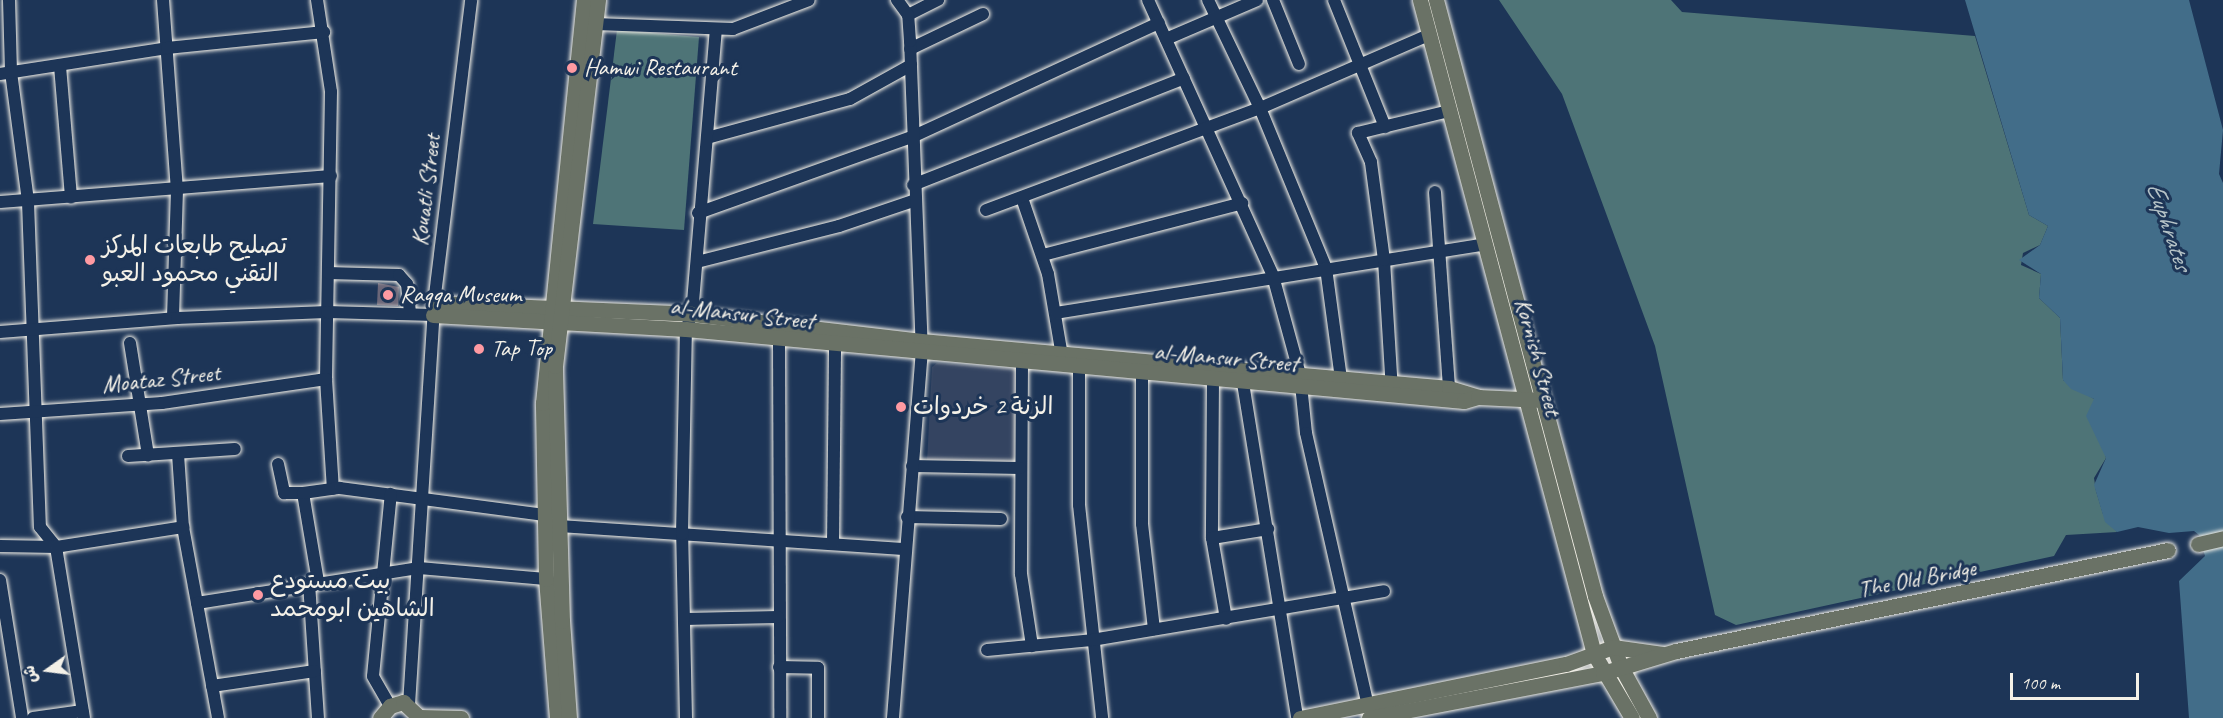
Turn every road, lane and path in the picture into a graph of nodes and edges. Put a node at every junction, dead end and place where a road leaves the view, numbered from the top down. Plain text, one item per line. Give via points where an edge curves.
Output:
1 (9, 0) edge
2 (163, 0) edge
3 (317, 0) edge
4 (471, 0) edge
5 (584, 0) edge
6 (598, 0) edge
7 (809, 0) edge
8 (897, 0) edge
9 (939, 0) edge
10 (1148, 0) edge
11 (1208, 0) edge
12 (1257, 0) edge
13 (1273, 0) edge
14 (1334, 0) edge
15 (1420, 0) edge
16 (1436, 0) edge
17 (983, 14) dead end
18 (908, 15) junction
19 (1217, 18) junction
20 (1159, 23) junction
21 (595, 24) junction
22 (716, 29) junction
23 (324, 32) junction
24 (1429, 35) junction
25 (1166, 39) junction
26 (166, 48) junction
27 (910, 50) junction
28 (1362, 63) junction
29 (1299, 64) dead end
30 (911, 65) junction
31 (60, 66) junction
32 (5, 73) edge
33 (1184, 78) junction
34 (1260, 108) junction
35 (1449, 111) junction
36 (1207, 127) junction
37 (1385, 127) junction
38 (912, 137) junction
39 (707, 138) junction
40 (331, 176) junction
41 (913, 185) junction
42 (177, 190) junction
43 (1435, 192) dead end
44 (71, 198) junction
45 (1022, 198) junction
46 (913, 201) junction
47 (0, 202) edge
48 (27, 202) junction
49 (1242, 203) junction
50 (986, 210) dead end
51 (698, 213) junction
52 (1485, 244) junction
53 (1439, 251) junction
54 (1043, 255) junction
55 (1384, 260) junction
56 (697, 262) junction
57 (1326, 268) junction
58 (328, 273) junction
59 (1273, 276) junction
60 (410, 307) junction
61 (434, 309) junction
62 (557, 309) junction
63 (327, 312) junction
64 (1056, 313) junction
65 (692, 314) junction
66 (173, 318) junction
67 (555, 325) junction
68 (686, 329) junction
69 (0, 332) edge
70 (33, 332) junction
71 (779, 341) junction
72 (130, 343) dead end
73 (835, 346) junction
74 (922, 347) junction
75 (1062, 359) junction
76 (1022, 363) junction
77 (1079, 367) junction
78 (1142, 373) junction
79 (326, 379) junction
80 (1341, 379) junction
81 (1213, 380) junction
82 (1300, 381) junction
83 (1243, 383) junction
84 (1449, 388) junction
85 (1392, 389) junction
86 (1478, 397) junction
87 (1534, 401) junction
88 (140, 404) junction
89 (38, 411) junction
90 (0, 414) edge
91 (235, 449) dead end
92 (178, 454) junction
93 (128, 456) dead end
94 (148, 456) junction
95 (278, 464) dead end
96 (912, 466) junction
97 (1020, 468) junction
98 (1553, 472) junction
99 (333, 489) junction
100 (303, 493) junction
101 (391, 494) junction
102 (424, 498) junction
103 (546, 515) junction
104 (907, 517) junction
105 (1001, 519) dead end
106 (183, 526) junction
107 (558, 526) junction
108 (1268, 529) junction
109 (682, 534) junction
110 (1212, 538) junction
111 (2223, 538) edge
112 (776, 540) junction
113 (833, 544) junction
114 (2198, 544) dead end
115 (0, 546) edge
116 (56, 547) junction
117 (904, 549) junction
118 (2168, 550) dead end
119 (419, 568) junction
120 (384, 571) junction
121 (546, 579) junction
122 (0, 580) edge
123 (314, 582) junction
124 (1384, 591) dead end
125 (1343, 599) junction
126 (197, 603) junction
127 (1283, 610) junction
128 (778, 617) junction
129 (685, 619) junction
130 (1226, 619) junction
131 (4, 621) edge
132 (1154, 629) junction
133 (1092, 640) junction
134 (1032, 646) junction
135 (1613, 647) junction
136 (987, 650) dead end
137 (1670, 652) junction
138 (1594, 654) junction
139 (779, 667) junction
140 (1621, 667) junction
141 (315, 671) junction
142 (1603, 673) junction
143 (213, 686) junction
144 (390, 706) junction
145 (1368, 712) edge
146 (416, 714) edge
147 (84, 715) edge
148 (22, 718) edge
149 (33, 718) edge
150 (218, 718) edge
151 (318, 718) edge
152 (380, 718) edge
153 (461, 718) edge
154 (557, 718) edge
155 (569, 718) edge
156 (686, 718) edge
157 (780, 718) edge
158 (818, 718) edge
159 (893, 718) edge
160 (1102, 718) edge
161 (1298, 718) edge
162 (1632, 718) edge
163 (1649, 718) edge

1 - 32 street
2 - 26 street
3 - 23 street
4 - 61 street, Kouatli Street
5 - 62 main road
6 - 21 main road
7 - 22 street via 762,22
8 - 18 street
9 - 18 street
10 - 20 street
11 - 19 street
12 - 19 street
13 - 29 street
14 - 28 street
15 - 24 main road, Kornish Street
16 - 87 main road, Kornish Street
17 - 27 street
18 - 27 street
19 - 25 street
19 - 34 street
20 - 25 street
20 - 38 street
21 - 22 street
21 - 62 main road
22 - 39 street
23 - 26 street
23 - 40 street via 331,92
24 - 28 street
24 - 35 main road, Kornish Street
25 - 33 street
26 - 31 street
26 - 42 street
27 - 30 street
28 - 34 street
28 - 37 street
30 - 38 street
30 - 39 street via 850,99
31 - 32 street
31 - 44 street
32 - 48 street
33 - 36 street
33 - 41 street
34 - 36 street
34 - 57 street
35 - 37 street
35 - 52 main road, Kornish Street
36 - 45 street
36 - 49 street
37 - 55 street via 1358,134 1371,162
38 - 41 street
38 - 51 street
39 - 51 street
40 - 42 street
40 - 58 street
41 - 46 street
42 - 44 street
42 - 66 street
43 - 53 street
44 - 48 street
45 - 50 street
45 - 54 street
46 - 56 street via 839,226
46 - 74 street
47 - 48 street
48 - 70 street
49 - 54 street
49 - 59 street
51 - 56 street
52 - 53 street
52 - 87 main road, Kornish Street
53 - 55 street
53 - 84 street
54 - 64 street
55 - 57 street
55 - 85 street
56 - 65 street
57 - 59 street
57 - 80 street
58 - 60 street via 396,274 407,284
58 - 63 street
59 - 64 street
59 - 82 street
60 - 61 street, al-Mansur Street
60 - 63 street, al-Mansur Street
61 - 62 main road, al-Mansur Street
61 - 67 main road, al-Mansur Street
61 - 102 street, Kouatli Street
62 - 65 main road, al-Mansur Street
62 - 67 main road
63 - 66 street, al-Mansur Street
63 - 79 street
64 - 75 street
65 - 68 street
65 - 74 main road, al-Mansur Street
66 - 70 street, al-Mansur Street
67 - 68 main road, al-Mansur Street
67 - 103 main road via 543,403
67 - 107 main road
68 - 71 main road, al-Mansur Street
68 - 109 street
69 - 70 street, al-Mansur Street
70 - 89 street
71 - 73 main road, al-Mansur Street
71 - 112 street
72 - 88 street
73 - 74 main road, al-Mansur Street
73 - 113 street
74 - 75 main road, al-Mansur Street
74 - 76 main road, al-Mansur Street
74 - 96 street
75 - 76 main road, al-Mansur Street
75 - 77 main road, al-Mansur Street
75 - 82 main road, al-Mansur Street
76 - 97 street
77 - 78 main road, al-Mansur Street
77 - 133 street via 1079,505
78 - 81 main road, al-Mansur Street
78 - 132 street via 1142,524
79 - 88 street, Moataz Street
79 - 99 street
80 - 82 main road, al-Mansur Street
80 - 85 main road, al-Mansur Street
81 - 83 main road, al-Mansur Street
81 - 110 street
82 - 83 main road, al-Mansur Street
82 - 85 main road, al-Mansur Street
82 - 125 street via 1306,433
83 - 108 street
84 - 85 main road, al-Mansur Street
84 - 86 main road, al-Mansur Street
85 - 86 main road, al-Mansur Street via 1464,401
86 - 87 main road, al-Mansur Street
87 - 98 main road, Kornish Street
88 - 89 street, Moataz Street
88 - 94 street
89 - 90 street, Moataz Street
89 - 116 street via 40,527
91 - 92 street
92 - 94 street
92 - 106 street
93 - 94 street
95 - 100 street via 284,493
96 - 97 street
96 - 104 street
97 - 134 street via 1022,574
98 - 135 main road, Kornish Street
98 - 138 main road, Kornish Street
99 - 100 street
99 - 101 street
100 - 123 street
101 - 102 street
101 - 120 street
102 - 103 street
102 - 119 street, Kouatli Street
103 - 121 main road
104 - 105 street
104 - 117 street
106 - 116 street
106 - 126 street
107 - 109 street
107 - 155 main road
108 - 110 street
108 - 127 street
109 - 112 street
109 - 129 street
110 - 130 street
111 - 114 main road
112 - 113 street
112 - 128 street
113 - 117 street
115 - 116 street
116 - 147 street
117 - 159 street
118 - 137 main road, The Old Bridge
119 - 120 street
119 - 121 street
119 - 146 street, Kouatli Street
120 - 123 street
120 - 144 street via 374,676
121 - 154 main road
122 - 131 street
123 - 126 street
123 - 141 street
124 - 125 street
125 - 127 street
125 - 145 street
126 - 143 street
127 - 130 street
127 - 161 street
128 - 129 street
128 - 139 street
129 - 156 street
130 - 132 street
131 - 148 street
132 - 133 street
133 - 134 street
133 - 160 street
134 - 136 street
135 - 137 main road
135 - 138 main road
135 - 140 main road, Kornish Street
137 - 140 main road
138 - 142 main road, Kornish Street
138 - 145 main road
139 - 157 street
139 - 158 street via 818,668
140 - 142 main road
140 - 163 main road, Kornish Street
141 - 143 street
141 - 151 street
142 - 145 main road
142 - 162 main road, Kornish Street
143 - 150 street
144 - 146 main road
144 - 152 main road
145 - 161 main road
146 - 153 main road
147 - 149 street

